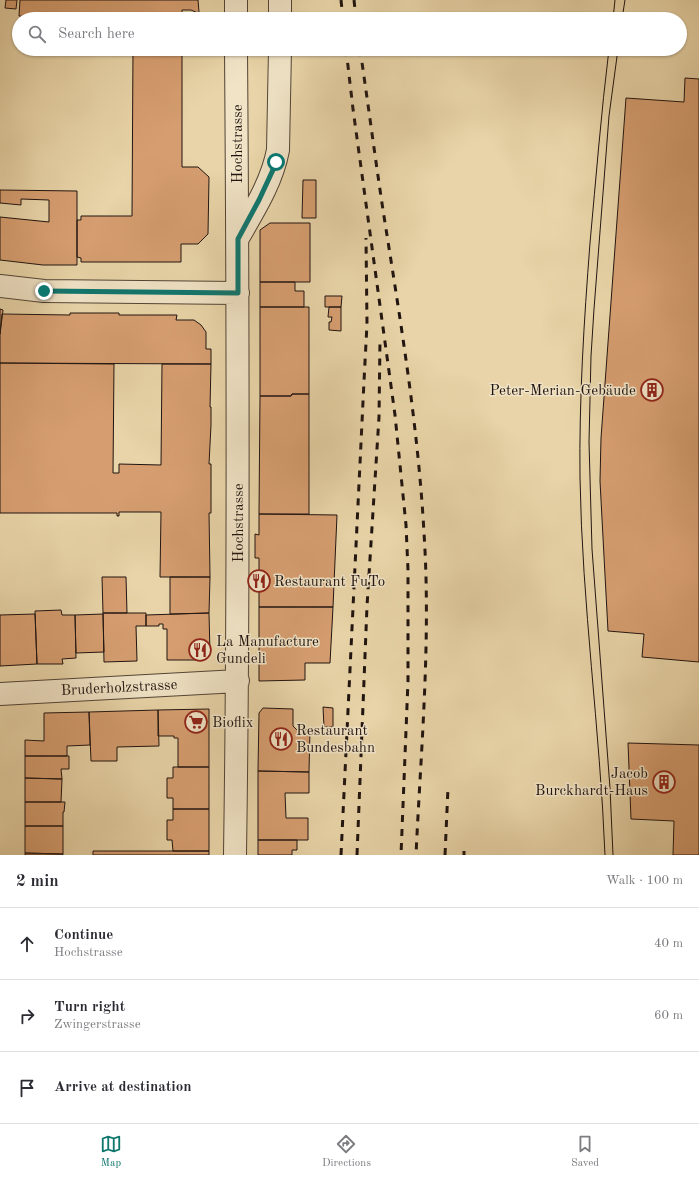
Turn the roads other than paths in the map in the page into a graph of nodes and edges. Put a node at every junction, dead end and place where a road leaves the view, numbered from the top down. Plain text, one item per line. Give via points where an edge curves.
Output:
1 (236, 0) edge
2 (280, 0) edge
3 (236, 12) edge
4 (280, 12) edge
5 (236, 56) edge
6 (280, 56) edge
7 (238, 239) junction
8 (0, 286) edge
9 (238, 293) junction
10 (238, 681) junction
11 (0, 694) edge
12 (235, 855) edge

1 - 3 street
2 - 4 street
5 - 7 street, Hochstrasse
6 - 7 street, Hochstrasse via 276,162
7 - 9 street, Hochstrasse
8 - 9 street via 44,291
9 - 10 street, Hochstrasse
10 - 11 street, Bruderholzstrasse
10 - 12 street, Hochstrasse

